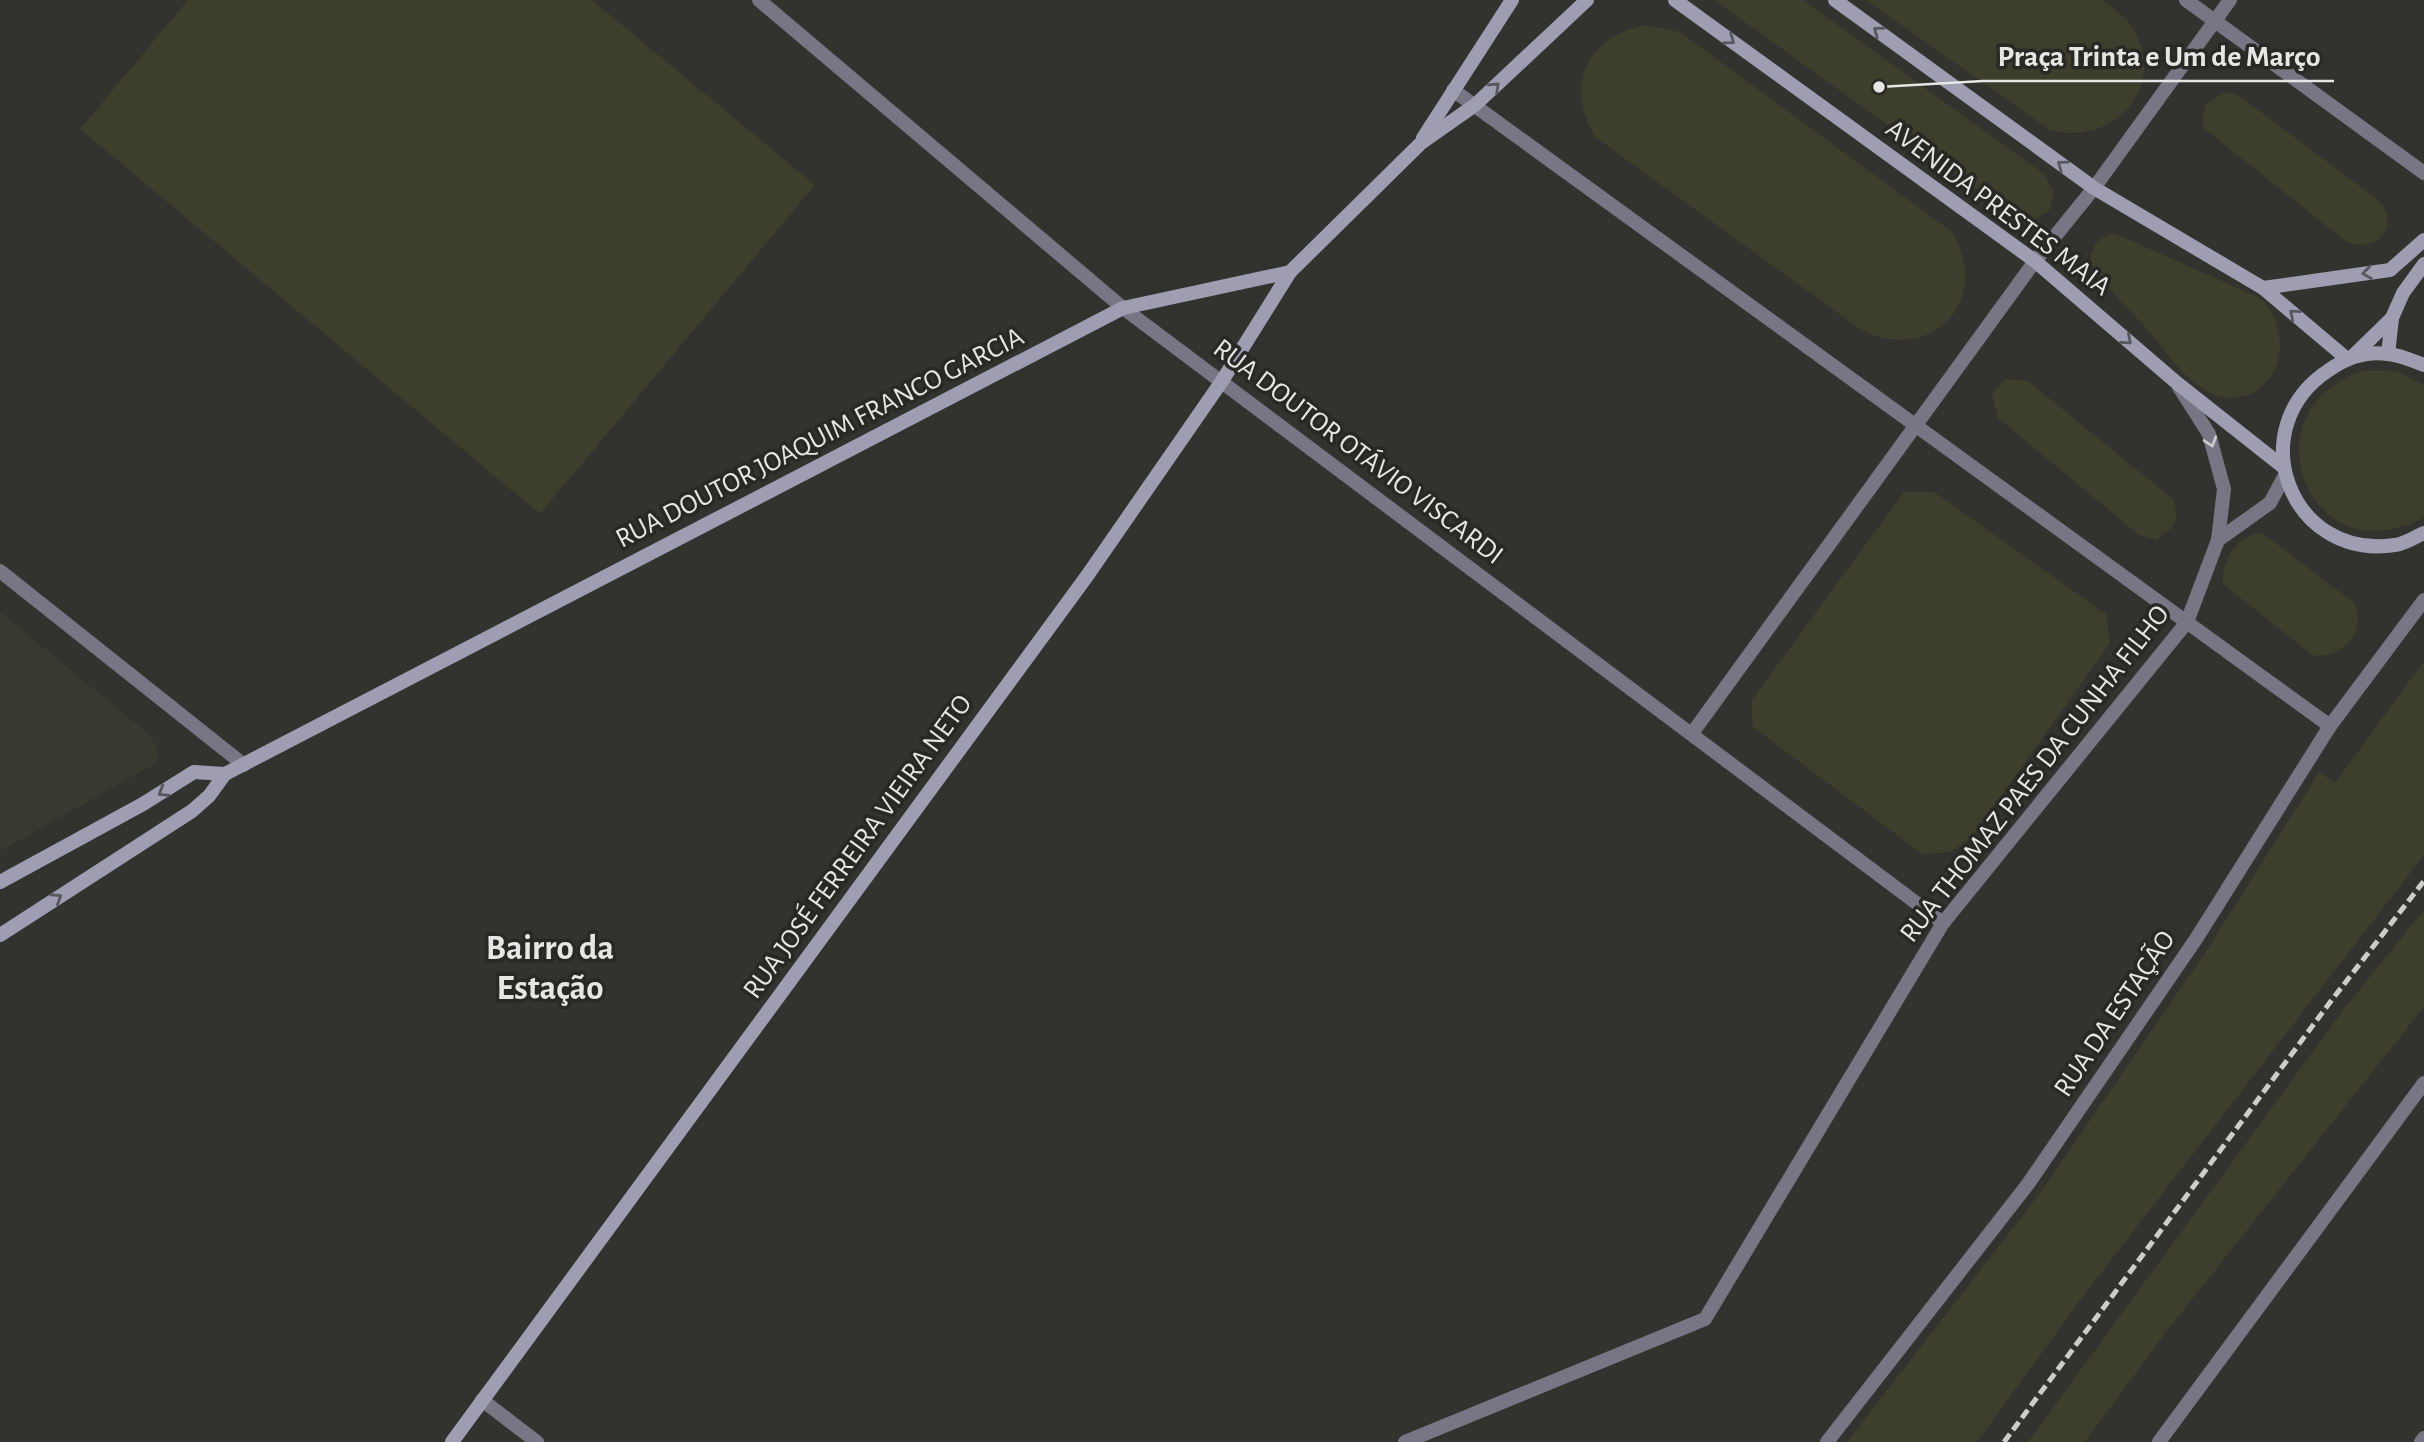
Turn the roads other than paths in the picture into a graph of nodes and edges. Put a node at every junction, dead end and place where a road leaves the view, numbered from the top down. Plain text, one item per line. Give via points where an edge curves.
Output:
1 (759, 0) edge
2 (1512, 0) edge
3 (1587, 0) edge
4 (1675, 0) edge
5 (1835, 0) edge
6 (2186, 0) edge
7 (2230, 0) edge
8 (2215, 21) junction
9 (1453, 90) junction
10 (1475, 106) junction
11 (1421, 143) junction
12 (2424, 173) edge
13 (2094, 188) junction
14 (2424, 240) edge
15 (2035, 261) junction
16 (2424, 264) edge
17 (1290, 272) junction
18 (2263, 288) junction
19 (1123, 308) junction
20 (2392, 318) junction
21 (2388, 354) junction
22 (2349, 357) junction
23 (2424, 365) edge
24 (1222, 381) junction
25 (2177, 383) junction
26 (1916, 426) junction
27 (2283, 471) junction
28 (2295, 500) junction
29 (2270, 503) junction
30 (2424, 533) edge
31 (2218, 540) junction
32 (0, 570) edge
33 (2424, 600) edge
34 (2187, 622) junction
35 (2330, 726) junction
36 (1693, 732) junction
37 (244, 765) junction
38 (225, 774) junction
39 (0, 882) edge
40 (1944, 923) junction
41 (0, 935) edge
42 (2424, 1083) edge
43 (482, 1401) junction
44 (2424, 1438) edge
45 (452, 1442) edge
46 (537, 1442) edge
47 (1405, 1442) edge
48 (1827, 1442) edge
49 (2159, 1442) edge
50 (2421, 1442) edge

1 - 19 street, RUA DOUTOR OTÁVIO VISCARDI
2 - 9 street
10 -> 3 street
4 -> 15 street, AVENIDA PRESTES MAIA
13 -> 5 street
6 - 8 street
7 - 8 street
8 - 12 street
8 - 13 street
9 - 10 street
9 - 11 street
10 - 11 street
10 - 26 street
11 - 17 street
13 - 15 street
13 - 18 street
14 -> 18 street via 2390,270
15 -> 25 street, AVENIDA PRESTES MAIA
15 - 26 street
16 - 20 street
17 - 19 street, RUA DOUTOR JOAQUIM FRANCO GARCIA
17 - 24 street, RUA JOSÉ FERREIRA VIEIRA NETO
22 -> 18 street
19 - 24 street, RUA DOUTOR OTÁVIO VISCARDI
19 - 37 street, RUA DOUTOR JOAQUIM FRANCO GARCIA
20 - 21 street
20 - 22 street
21 - 22 street
21 - 23 street
22 - 27 street via 2309,383 2285,421
24 - 36 street, RUA DOUTOR OTÁVIO VISCARDI
24 - 43 street, RUA JOSÉ FERREIRA VIEIRA NETO via 1087,576
25 - 27 street, AVENIDA PRESTES MAIA
25 -> 31 street, RUA THOMAZ PAES DA CUNHA FILHO via 2210,434 2224,489
26 - 34 street
26 - 36 street
27 - 28 street
27 - 29 street
28 - 29 street
28 - 30 street via 2321,529 2357,545 2396,545
29 - 31 street
31 - 34 street, RUA THOMAZ PAES DA CUNHA FILHO
32 - 37 street
33 - 35 street, RUA DA ESTAÇÃO
34 - 35 street
34 - 40 street, RUA THOMAZ PAES DA CUNHA FILHO
35 - 48 street, RUA DA ESTAÇÃO via 2196,939 2028,1184
36 - 40 street, RUA DOUTOR OTÁVIO VISCARDI
37 - 38 street, RUA DOUTOR JOAQUIM FRANCO GARCIA
38 -> 39 street, RUA DOUTOR JOAQUIM FRANCO GARCIA via 194,772
41 -> 38 street, RUA DOUTOR JOAQUIM FRANCO GARCIA via 192,811
40 - 47 street, RUA THOMAZ PAES DA CUNHA FILHO via 1705,1319
42 - 49 street
43 - 45 street, RUA JOSÉ FERREIRA VIEIRA NETO
43 - 46 street
44 - 50 street

